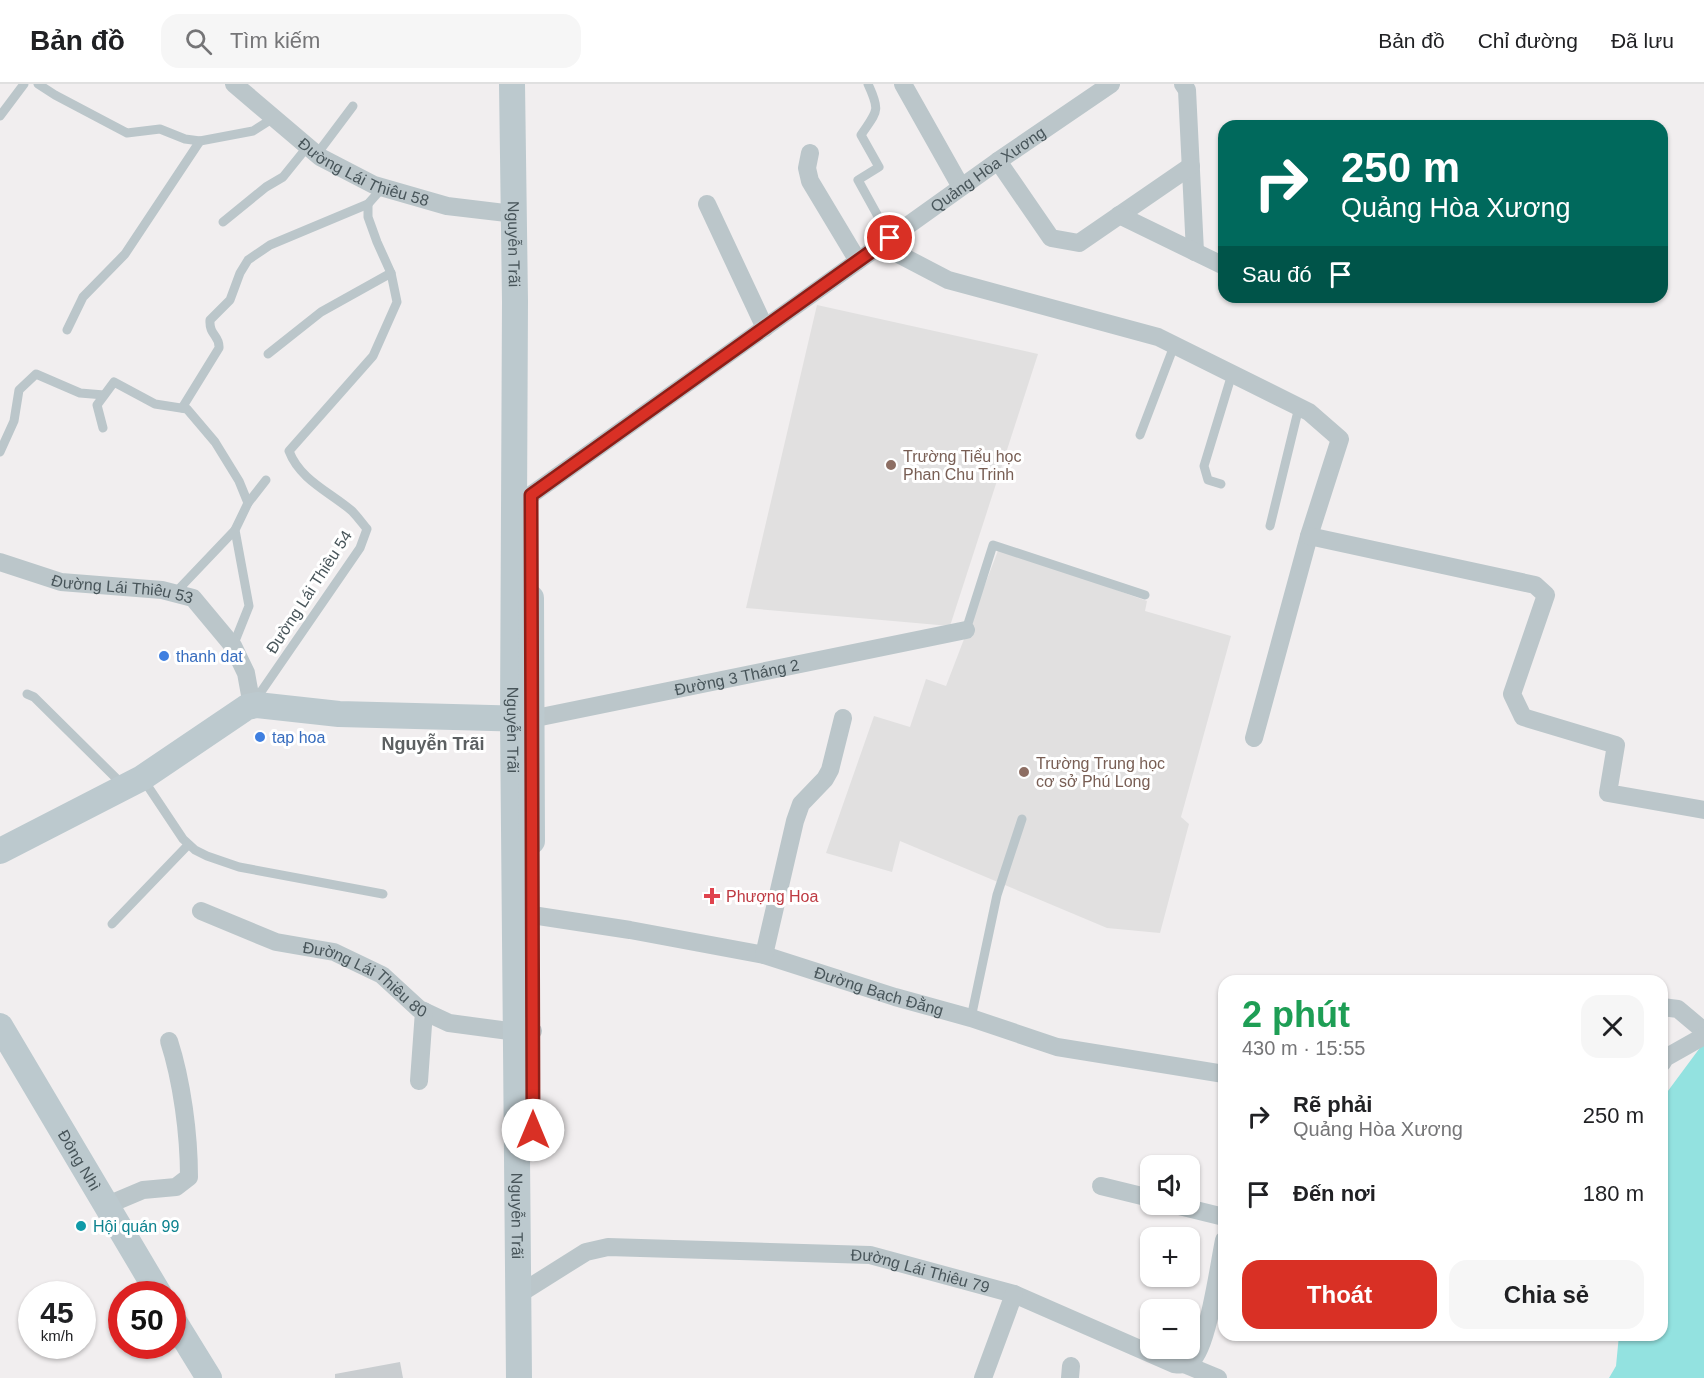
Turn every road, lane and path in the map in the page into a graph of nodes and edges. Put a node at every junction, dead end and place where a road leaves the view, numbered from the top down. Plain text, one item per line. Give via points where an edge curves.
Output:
1 (24, 84) edge
2 (38, 84) edge
3 (234, 84) edge
4 (868, 84) edge
5 (903, 84) edge
6 (1111, 84) edge
7 (1183, 84) edge
8 (520, 94) edge
9 (352, 106) dead end
10 (0, 116) edge
11 (275, 117) junction
12 (201, 141) junction
13 (312, 150) junction
14 (810, 153) dead end
15 (998, 161) junction
16 (1191, 166) junction
17 (383, 187) junction
18 (962, 187) junction
19 (368, 204) junction
20 (707, 204) dead end
21 (514, 214) junction
22 (1119, 215) junction
23 (223, 222) dead end
24 (886, 242) junction
25 (1195, 252) junction
26 (858, 261) junction
27 (1218, 263) edge
28 (392, 273) junction
29 (765, 328) junction
30 (67, 330) dead end
31 (1174, 345) junction
32 (268, 354) dead end
33 (1232, 374) junction
34 (104, 395) junction
35 (1299, 407) junction
36 (182, 408) junction
37 (104, 428) dead end
38 (1140, 435) dead end
39 (0, 452) edge
40 (266, 480) dead end
41 (1221, 484) dead end
42 (522, 501) junction
43 (248, 502) junction
44 (1270, 526) dead end
45 (235, 530) junction
46 (1309, 536) junction
47 (0, 562) edge
48 (175, 593) junction
49 (1145, 595) dead end
50 (966, 630) joint
51 (233, 646) junction
52 (27, 694) dead end
53 (254, 705) junction
54 (843, 718) dead end
55 (522, 719) junction
56 (1254, 738) dead end
57 (134, 782) junction
58 (1704, 810) edge
59 (1022, 819) dead end
60 (188, 844) junction
61 (0, 851) edge
62 (383, 894) dead end
63 (201, 911) dead end
64 (532, 915) junction
65 (112, 924) dead end
66 (764, 956) junction
67 (1668, 1008) edge
68 (424, 1011) junction
69 (970, 1018) junction
70 (0, 1026) edge
71 (525, 1031) junction
72 (1704, 1031) edge
73 (1704, 1036) edge
74 (169, 1041) dead end
75 (1668, 1056) edge
76 (1218, 1073) edge
77 (419, 1081) dead end
78 (1101, 1186) dead end
79 (1140, 1196) edge
80 (105, 1206) junction
81 (1200, 1211) edge
82 (1218, 1216) edge
83 (1218, 1270) edge
84 (151, 1281) edge
85 (526, 1290) junction
86 (1014, 1294) junction
87 (186, 1341) edge
88 (1184, 1364) junction
89 (209, 1378) edge
90 (519, 1378) edge
91 (534, 1378) edge
92 (983, 1378) edge
93 (1218, 1378) edge

1 - 10 lane
2 - 12 lane via 128,133 160,129
3 - 11 street, Đường Lái Thiêu 58
4 - 24 lane via 877,111 861,135 879,167 858,180
5 - 18 street
6 - 15 street, Quảng Hòa Xương
7 - 16 street via 1187,90
8 - 21 main road, Nguyễn Trãi
8 - 42 main road, Nguyễn Trãi
9 - 13 lane
11 - 12 lane via 253,131
11 - 13 street, Đường Lái Thiêu 58
12 - 30 lane via 125,254 83,297
13 - 17 street, Đường Lái Thiêu 58
13 - 23 lane
14 - 26 street via 810,181
15 - 18 street, Quảng Hòa Xương
15 - 22 street via 1051,238 1079,243
16 - 22 street
16 - 25 street
17 - 19 lane
17 - 21 street, Đường Lái Thiêu 58 via 447,206
18 - 24 street, Quảng Hòa Xương
19 - 28 lane, Đường Lái Thiêu 54 via 376,242
19 - 36 lane via 270,245 248,260 230,300 210,320 219,348
20 - 29 street
21 - 42 main road, Nguyễn Trãi
22 - 25 street
24 - 26 street, Quảng Hòa Xương
24 - 31 street via 948,280 1158,337
25 - 27 street
26 - 29 street, Quảng Hòa Xương
28 - 32 lane via 321,312
28 - 53 lane, Đường Lái Thiêu 54 via 398,302 373,356 289,451 293,463 318,487 353,511 367,529 360,548
29 - 42 street, Quảng Hòa Xương
31 - 33 street
31 - 38 lane
33 - 35 street
33 - 41 lane via 1204,466 1208,480
34 - 36 lane via 114,382 155,404
34 - 37 lane via 97,405
34 - 39 lane via 80,393 36,374 19,390 14,421
35 - 44 lane
35 - 46 street via 1340,439
36 - 43 lane via 214,442
40 - 43 lane
42 - 55 main road, Nguyễn Trãi
43 - 45 lane
45 - 48 lane
45 - 51 lane via 249,606
46 - 56 street
46 - 58 street via 1535,585 1546,596 1512,694 1523,717 1616,745 1608,793
47 - 48 street, Đường Lái Thiêu 53 via 61,582
48 - 51 street, Đường Lái Thiêu 53 via 193,598
49 - 50 lane, Đường 3 Tháng 2 via 993,544
50 - 55 street, Đường 3 Tháng 2
51 - 53 street, Đường Lái Thiêu 53 via 246,673
52 - 57 lane
53 - 55 main road, Đường 3 Tháng 2 via 339,714
53 - 57 main road via 239,711
54 - 66 street via 827,776 799,810
55 - 64 main road, Nguyễn Trãi
55 - 71 main road, Nguyễn Trãi
57 - 60 lane
57 - 61 main road
59 - 69 lane via 997,895
60 - 62 lane via 220,862 239,867
60 - 65 lane
63 - 68 street, Đường Lái Thiêu 80 via 276,942 334,952 382,975
64 - 66 street, Đường Bạch Đằng
64 - 71 main road, Nguyễn Trãi
66 - 69 street, Đường Bạch Đằng
67 - 72 street via 1678,1009
68 - 71 street, Đường Lái Thiêu 80 via 449,1023
68 - 77 street
69 - 76 street, Đường Bạch Đằng via 1057,1047
70 - 80 main road, Đông Nhì
71 - 85 main road, Nguyễn Trãi
73 - 75 street
74 - 80 street via 176,1064 189,1177 176,1187 143,1190
78 - 79 street
80 - 84 main road, Đông Nhì
81 - 82 street
83 - 88 street via 1201,1344 1194,1359
85 - 86 street, Đường Lái Thiêu 79 via 585,1252 636,1247 870,1255
85 - 90 main road, Nguyễn Trãi
85 - 91 main road, Nguyễn Trãi
86 - 88 street, Đường Lái Thiêu 79 via 1174,1364
86 - 92 street
87 - 89 main road
88 - 93 street, Đường Lái Thiêu 79

